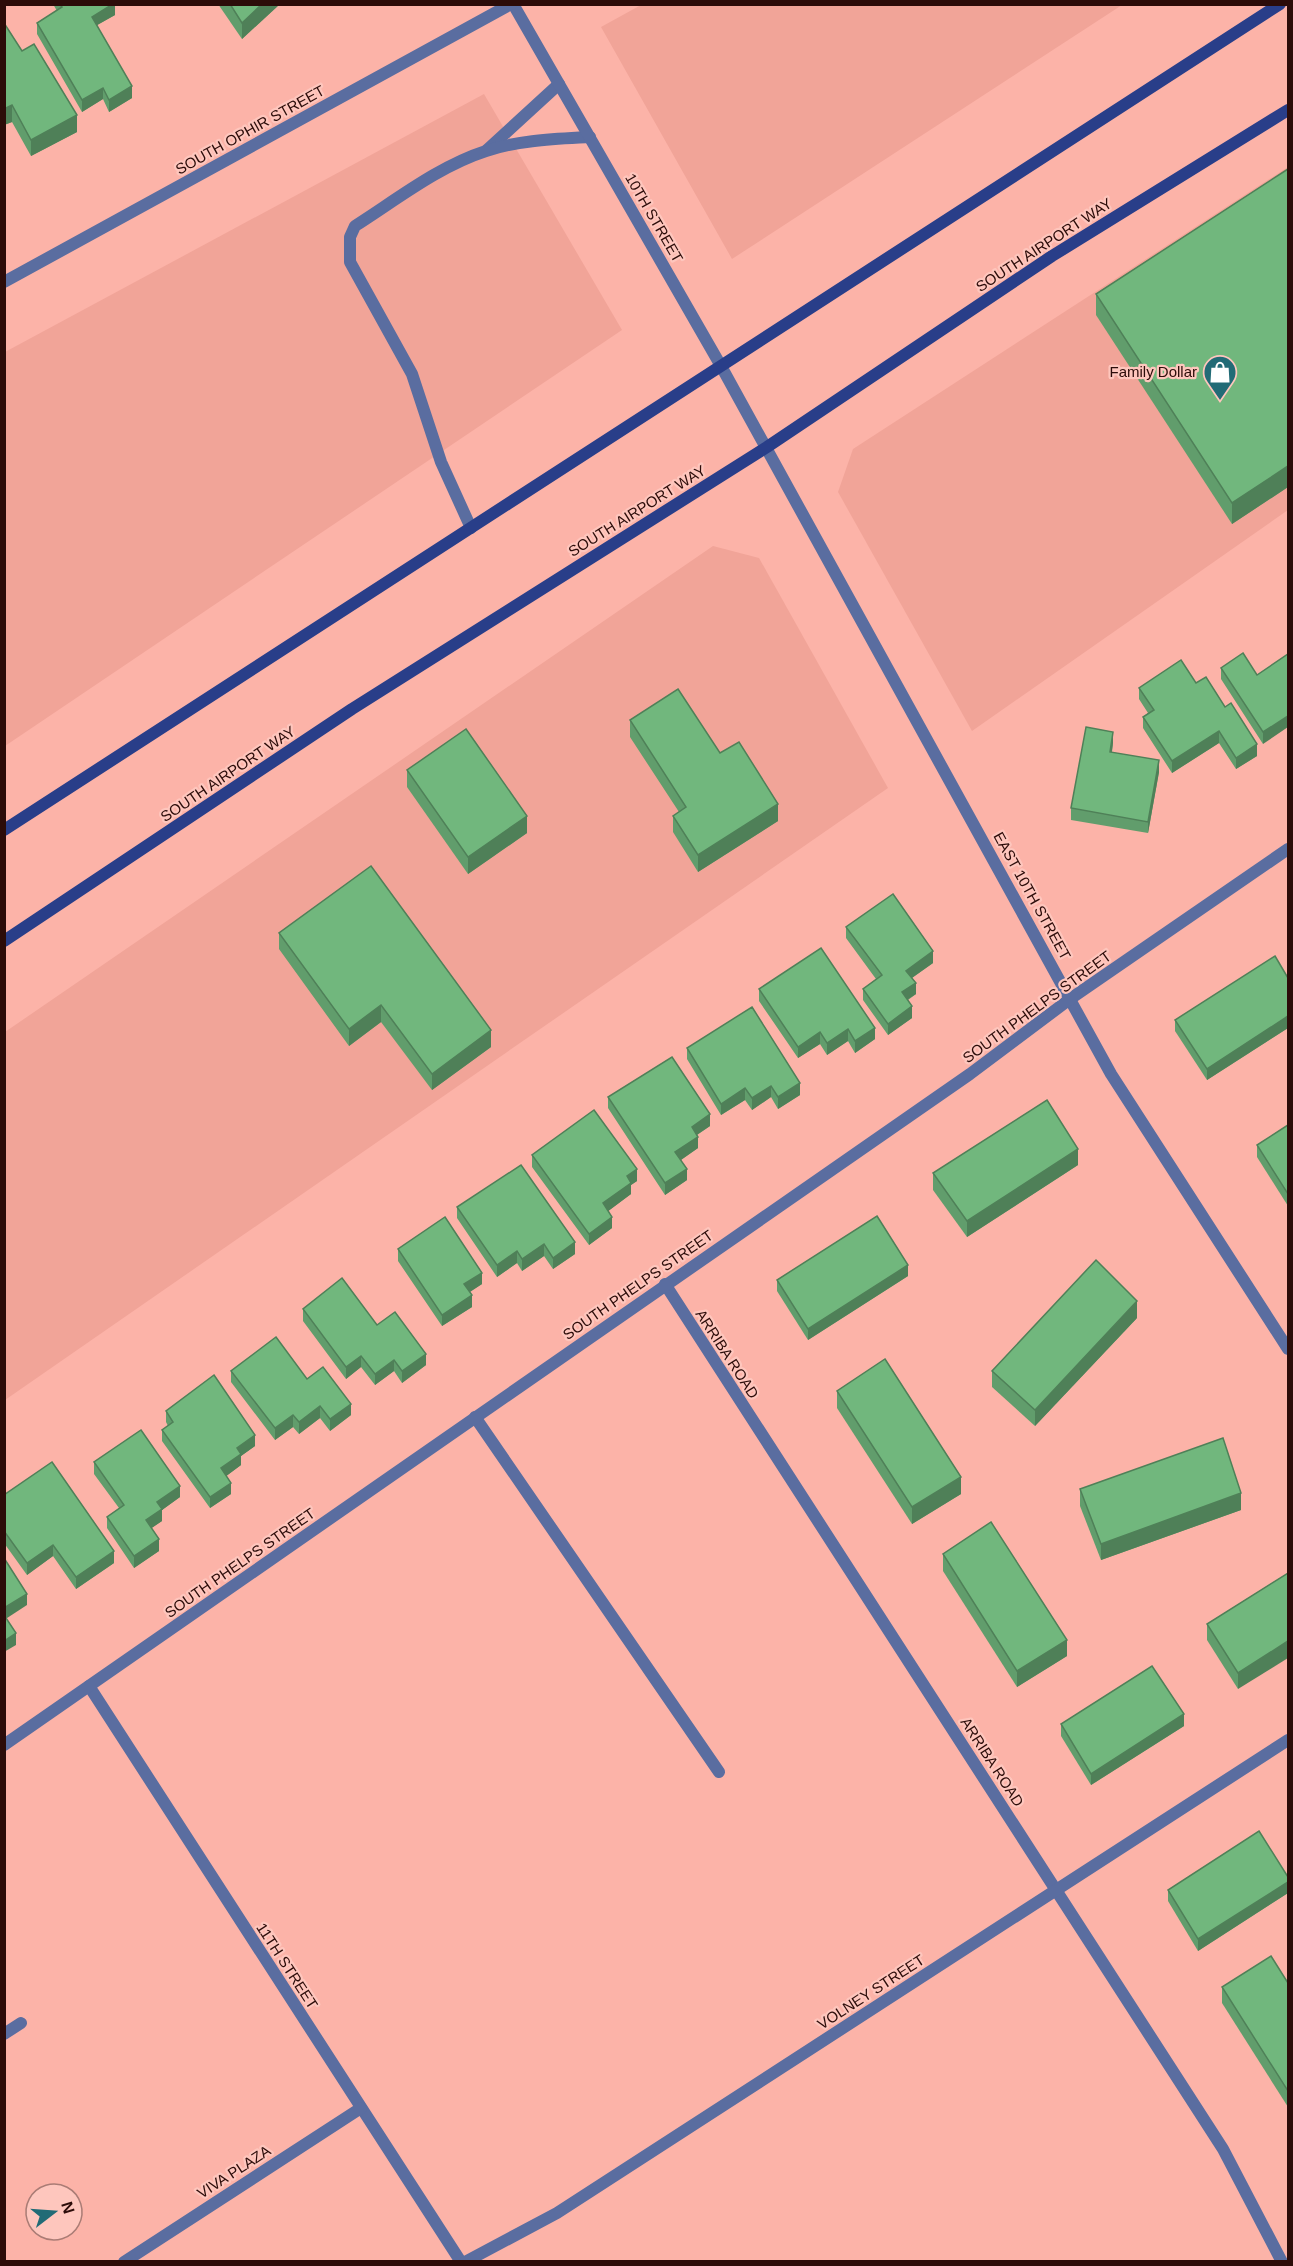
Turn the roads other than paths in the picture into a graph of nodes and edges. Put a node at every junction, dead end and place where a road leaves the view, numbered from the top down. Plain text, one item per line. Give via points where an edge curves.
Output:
1 (512, 4) edge
2 (1280, 4) edge
3 (559, 84) junction
4 (1288, 110) edge
5 (590, 138) junction
6 (487, 150) junction
7 (4, 282) edge
8 (722, 366) junction
9 (767, 447) junction
10 (471, 528) junction
11 (4, 830) edge
12 (1288, 849) edge
13 (4, 941) edge
14 (1070, 999) junction
15 (665, 1284) junction
16 (1288, 1348) edge
17 (475, 1417) junction
18 (89, 1686) junction
19 (1288, 1740) edge
20 (4, 1745) edge
21 (719, 1772) dead end
22 (1056, 1889) junction
23 (21, 2024) dead end
24 (4, 2034) edge
25 (361, 2108) junction
26 (124, 2262) edge
27 (463, 2262) edge
28 (1282, 2262) edge

1 - 3 street, 10TH STREET
1 - 7 street, SOUTH OPHIR STREET
2 - 8 main road
3 - 5 street, 10TH STREET
3 - 6 street
4 - 9 main road, SOUTH AIRPORT WAY via 1052,256
5 - 6 street via 547,139
5 - 8 street, 10TH STREET
6 - 10 street via 463,160 355,226 350,237 350,262 412,374 441,462
8 - 9 street, 10TH STREET
8 - 10 main road
9 - 13 main road, SOUTH AIRPORT WAY via 352,709
9 - 14 street, EAST 10TH STREET
10 - 11 main road
12 - 14 street, SOUTH PHELPS STREET
14 - 15 street, SOUTH PHELPS STREET via 970,1074
14 - 16 street, EAST 10TH STREET via 1111,1074
15 - 17 street, SOUTH PHELPS STREET
15 - 22 street, ARRIBA ROAD
17 - 18 street, SOUTH PHELPS STREET
17 - 21 street
18 - 20 street, SOUTH PHELPS STREET
18 - 25 street, 11TH STREET
19 - 22 street, VOLNEY STREET
22 - 27 street, VOLNEY STREET via 557,2213
22 - 28 street, ARRIBA ROAD via 1223,2149
23 - 24 street
25 - 26 street, VIVA PLAZA
25 - 27 street, 11TH STREET

